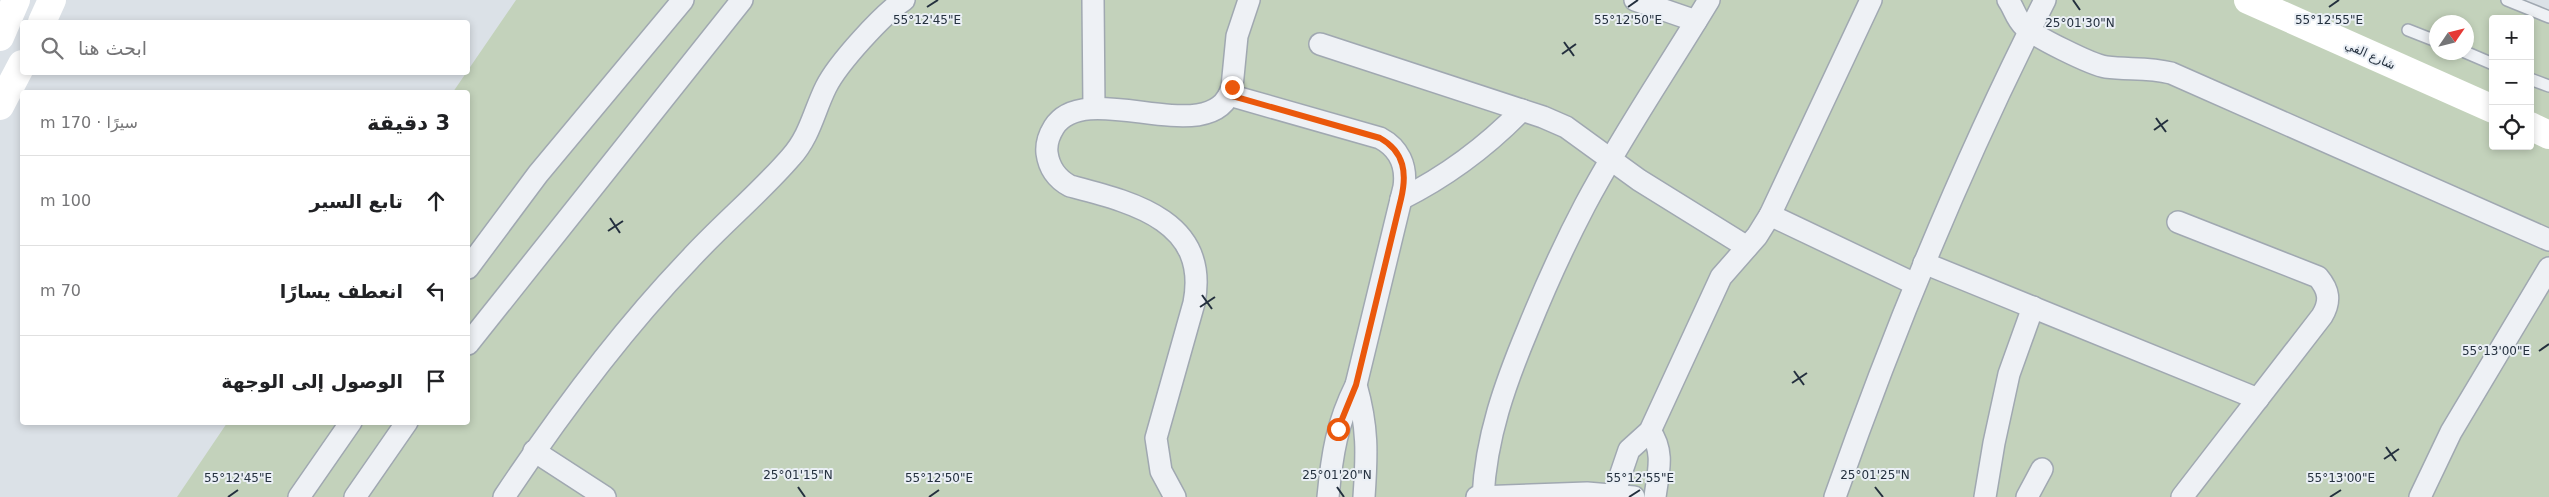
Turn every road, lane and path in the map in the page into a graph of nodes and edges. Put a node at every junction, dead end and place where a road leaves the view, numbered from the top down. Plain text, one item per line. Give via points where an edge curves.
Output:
1 (16, 0) edge
2 (52, 0) edge
3 (683, 0) edge
4 (742, 0) edge
5 (904, 0) edge
6 (1093, 0) edge
7 (1248, 0) edge
8 (1635, 0) edge
9 (1709, 0) edge
10 (1871, 0) edge
11 (2008, 0) edge
12 (2045, 0) edge
13 (2248, 0) edge
14 (2507, 0) edge
15 (2549, 16) edge
16 (43, 20) edge
17 (1696, 21) junction
18 (2408, 30) dead end
19 (2030, 31) junction
20 (0, 37) edge
21 (2429, 38) edge
22 (1320, 44) dead end
23 (2474, 56) edge
24 (2489, 62) edge
25 (20, 68) edge
26 (2534, 80) edge
27 (2549, 86) edge
28 (1229, 95) junction
29 (0, 106) edge
30 (1094, 108) junction
31 (2489, 108) edge
32 (1522, 110) junction
33 (2534, 128) edge
34 (2549, 135) edge
35 (1612, 161) junction
36 (1401, 199) junction
37 (1770, 215) junction
38 (2178, 222) dead end
39 (2549, 240) edge
40 (1747, 247) junction
41 (1924, 263) junction
42 (470, 265) edge
43 (2549, 268) edge
44 (1915, 284) junction
45 (2033, 307) junction
46 (470, 341) edge
47 (1356, 385) junction
48 (2258, 398) junction
49 (349, 425) edge
50 (405, 425) edge
51 (1650, 430) junction
52 (534, 451) junction
53 (2042, 469) dead end
54 (1624, 496) edge
55 (299, 497) edge
56 (355, 497) edge
57 (504, 497) edge
58 (606, 497) edge
59 (1174, 497) edge
60 (1328, 497) edge
61 (1364, 497) edge
62 (1477, 497) edge
63 (1483, 497) edge
64 (1654, 497) edge
65 (1835, 497) edge
66 (1985, 497) edge
67 (2027, 497) edge
68 (2182, 497) edge
69 (2420, 497) edge

1 - 20 street
2 - 16 street
3 - 42 street via 538,174
4 - 46 street
5 - 52 street via 887,13 836,71 810,129 792,157 647,307
6 - 30 street
7 - 28 street via 1237,36
8 - 17 street
9 - 17 street
10 - 37 street
11 - 19 street via 2019,20
12 - 19 street
13 - 31 street, شارع الفي
14 - 15 lane
17 - 35 street
18 - 21 lane
19 - 39 street via 2103,67 2143,68 2170,73
19 - 41 street
22 - 32 street
23 - 24 lane
25 - 29 street
26 - 27 lane
28 - 30 street via 1219,108 1208,114 1149,114
28 - 36 street via 1386,142 1398,153 1404,169
30 - 59 street via 1073,111 1057,122 1047,145 1052,169 1070,186 1122,200 1161,218 1180,236 1195,270 1194,303 1156,438 1161,471
32 - 35 street via 1566,126
32 - 36 street via 1466,160
33 - 34 street
35 - 40 street
35 - 63 street via 1560,255 1514,361 1490,433
36 - 47 street
37 - 40 street
37 - 44 street
38 - 48 street via 2318,277 2328,291 2329,300 2322,316
40 - 51 street via 1721,276
41 - 44 street
41 - 45 street
43 - 69 street via 2452,432
44 - 65 street
45 - 48 street
45 - 66 street via 2003,400
47 - 60 street via 1332,452
47 - 61 street via 1367,446
48 - 68 street
49 - 55 street
50 - 56 street
51 - 54 street via 1629,450
51 - 64 street via 1658,444 1660,458
52 - 57 street
52 - 58 street
53 - 67 street
54 - 63 street
62 - 63 street

